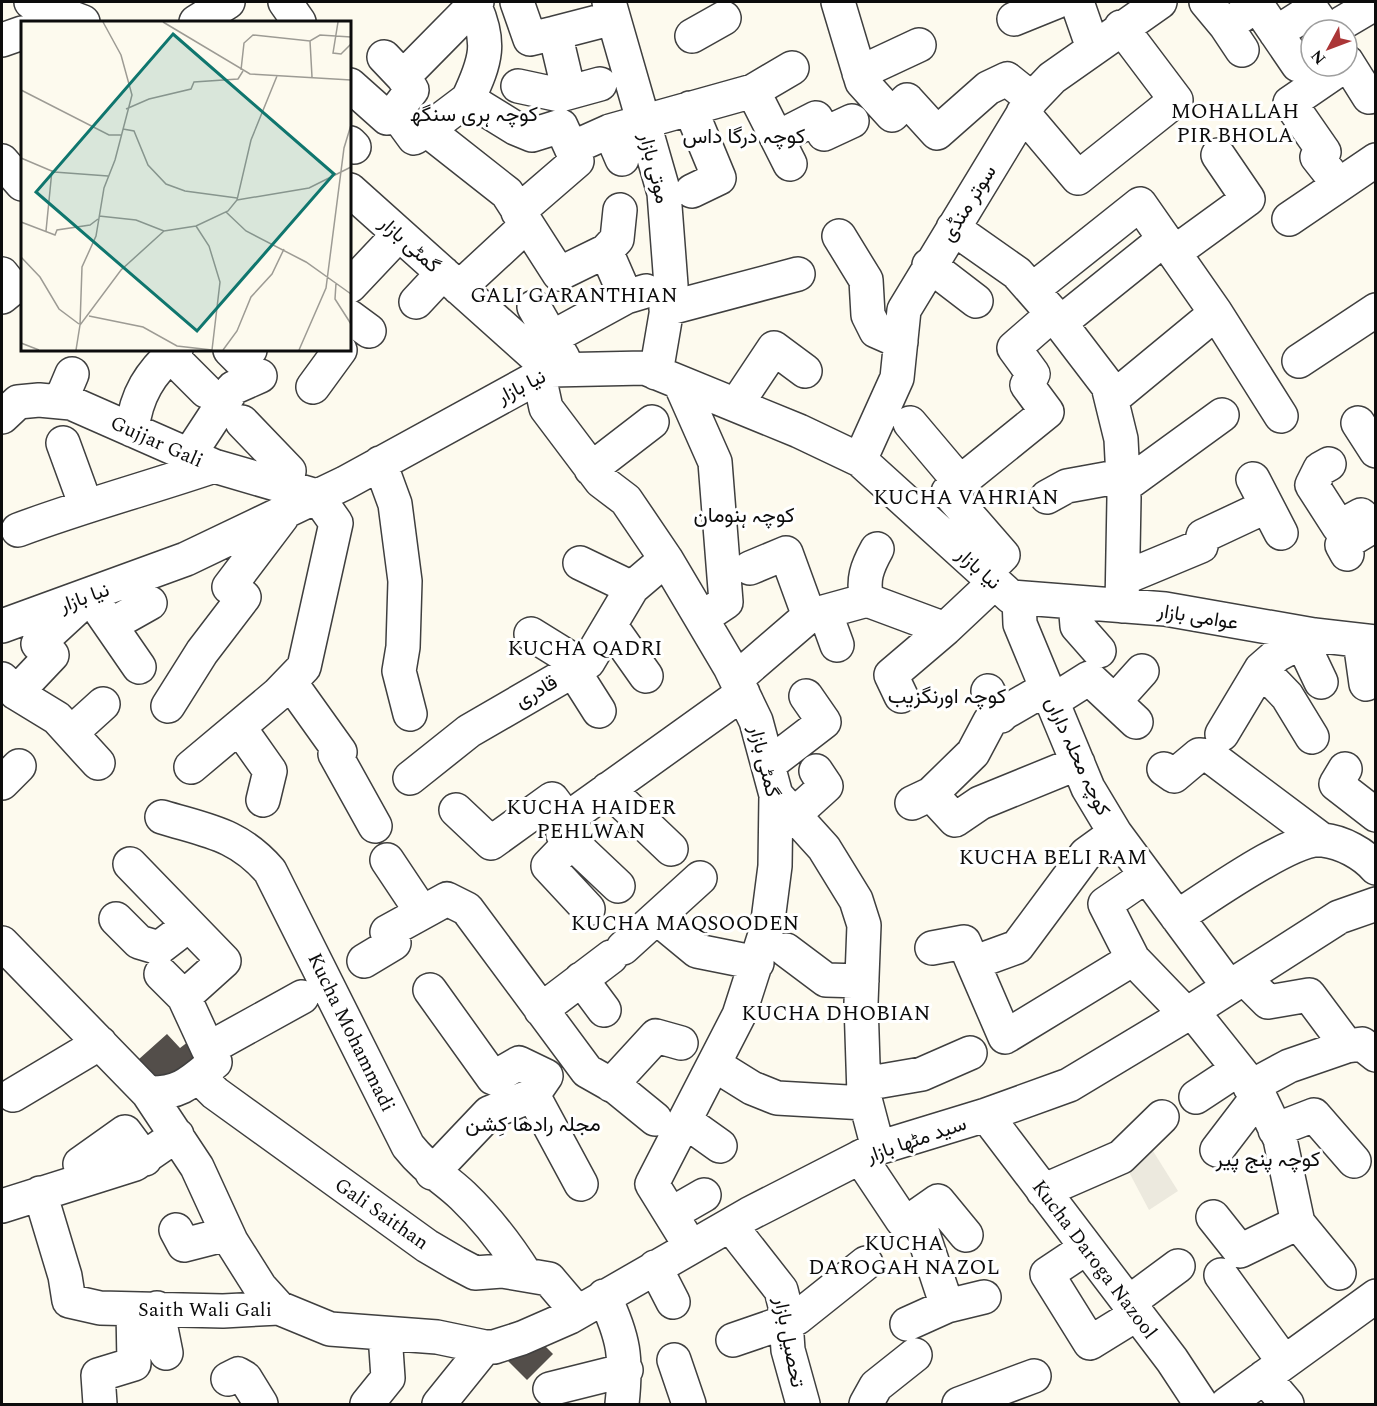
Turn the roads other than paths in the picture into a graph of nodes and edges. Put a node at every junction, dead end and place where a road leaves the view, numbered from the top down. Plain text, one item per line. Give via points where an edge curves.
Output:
1 (31, 2) edge
2 (228, 2) edge
3 (475, 2) edge
4 (517, 2) edge
5 (838, 2) edge
6 (1056, 2) edge
7 (1077, 2) edge
8 (1160, 2) edge
9 (1256, 3) edge
10 (1376, 3) edge
11 (611, 10) edge
12 (723, 16) edge
13 (1299, 18) edge
14 (1299, 18) edge
15 (1318, 18) edge
16 (1349, 18) edge
17 (1014, 19) dead end
18 (80, 21) edge
19 (198, 21) edge
20 (1224, 26) edge
21 (1121, 27) junction
22 (21, 33) edge
23 (555, 33) junction
24 (1276, 33) junction
25 (692, 36) dead end
26 (2, 40) edge
27 (919, 45) dead end
28 (1093, 48) junction
29 (1298, 65) dead end
30 (792, 68) dead end
31 (859, 73) junction
32 (1327, 78) edge
33 (1356, 78) edge
34 (600, 84) dead end
35 (518, 86) dead end
36 (351, 89) edge
37 (753, 91) junction
38 (1376, 93) edge
39 (468, 99) junction
40 (1027, 106) junction
41 (690, 108) junction
42 (395, 112) junction
43 (566, 116) junction
44 (643, 121) junction
45 (852, 122) dead end
46 (427, 130) junction
47 (1218, 155) dead end
48 (1376, 160) edge
49 (2, 161) edge
50 (21, 183) edge
51 (1339, 185) junction
52 (351, 191) edge
53 (692, 191) dead end
54 (620, 210) dead end
55 (522, 219) junction
56 (1289, 219) dead end
57 (953, 228) junction
58 (399, 234) junction
59 (839, 236) dead end
60 (1163, 250) junction
61 (606, 251) junction
62 (929, 265) junction
63 (2, 274) edge
64 (798, 274) dead end
65 (451, 281) junction
66 (351, 285) edge
67 (1032, 290) junction
68 (2, 297) edge
69 (626, 297) junction
70 (669, 297) junction
71 (975, 301) dead end
72 (416, 302) dead end
73 (534, 307) dead end
74 (1376, 310) edge
75 (1216, 313) junction
76 (1057, 319) junction
77 (551, 338) junction
78 (901, 342) junction
79 (138, 351) edge
80 (232, 351) edge
81 (339, 351) edge
82 (173, 352) edge
83 (1299, 361) dead end
84 (255, 363) edge
85 (805, 371) dead end
86 (553, 372) junction
87 (668, 378) junction
88 (148, 382) junction
89 (313, 387) dead end
90 (206, 390) dead end
91 (1113, 398) junction
92 (7, 401) edge
93 (736, 405) junction
94 (1222, 415) dead end
95 (1281, 416) dead end
96 (242, 422) dead end
97 (652, 422) dead end
98 (910, 423) dead end
99 (1358, 423) dead end
100 (132, 430) junction
101 (63, 443) dead end
102 (1376, 451) edge
103 (202, 460) junction
104 (860, 460) junction
105 (380, 463) junction
106 (1329, 464) dead end
107 (591, 469) junction
108 (959, 481) junction
109 (1122, 481) junction
110 (317, 496) junction
111 (1047, 497) dead end
112 (287, 499) junction
113 (86, 506) junction
114 (1267, 506) dead end
115 (1374, 526) edge
116 (18, 530) dead end
117 (877, 549) dead end
118 (1347, 554) dead end
119 (666, 559) junction
120 (580, 563) dead end
121 (750, 568) dead end
122 (1000, 584) junction
123 (632, 588) junction
124 (1123, 592) junction
125 (90, 596) junction
126 (867, 600) junction
127 (1075, 602) junction
128 (150, 603) dead end
129 (817, 614) junction
130 (702, 618) junction
131 (111, 625) junction
132 (610, 625) junction
133 (2, 626) edge
134 (945, 629) junction
135 (531, 634) dead end
136 (1308, 639) junction
137 (1368, 641) edge
138 (837, 645) dead end
139 (1099, 651) dead end
140 (577, 668) junction
141 (1261, 669) junction
142 (1142, 671) dead end
143 (646, 676) dead end
144 (290, 682) junction
145 (1321, 682) dead end
146 (1366, 684) dead end
147 (9, 686) edge
148 (740, 686) junction
149 (1049, 695) junction
150 (806, 696) dead end
151 (901, 696) dead end
152 (103, 704) dead end
153 (599, 711) dead end
154 (410, 714) dead end
155 (239, 727) junction
156 (71, 733) junction
157 (1222, 734) dead end
158 (1312, 737) dead end
159 (98, 763) dead end
160 (1078, 763) junction
161 (204, 768) dead end
162 (1164, 769) dead end
163 (1345, 769) dead end
164 (816, 771) dead end
165 (410, 778) dead end
166 (608, 789) junction
167 (779, 792) junction
168 (263, 800) dead end
169 (456, 810) dead end
170 (1376, 815) edge
171 (162, 817) dead end
172 (375, 826) dead end
173 (569, 830) junction
174 (1115, 833) junction
175 (1322, 840) junction
176 (671, 849) dead end
177 (387, 860) dead end
178 (130, 864) dead end
179 (1375, 866) edge
180 (1146, 876) junction
181 (700, 878) dead end
182 (618, 886) dead end
183 (404, 898) junction
184 (1376, 904) edge
185 (588, 909) dead end
186 (657, 918) junction
187 (1177, 918) junction
188 (116, 919) dead end
189 (189, 925) junction
190 (932, 948) dead end
191 (6, 954) edge
192 (772, 956) junction
193 (1132, 959) junction
194 (364, 961) dead end
195 (973, 963) junction
196 (161, 974) dead end
197 (581, 979) junction
198 (862, 981) junction
199 (1237, 982) junction
200 (430, 990) dead end
201 (184, 997) junction
202 (302, 997) dead end
203 (541, 1010) junction
204 (604, 1010) dead end
205 (1190, 1013) junction
206 (99, 1043) junction
207 (681, 1043) dead end
208 (1361, 1050) edge
209 (572, 1053) junction
210 (970, 1053) dead end
211 (203, 1063) junction
212 (715, 1065) junction
213 (1249, 1084) junction
214 (611, 1085) junction
215 (540, 1086) junction
216 (148, 1093) junction
217 (864, 1093) junction
218 (13, 1095) dead end
219 (1196, 1097) dead end
220 (986, 1115) junction
221 (1162, 1117) dead end
222 (670, 1120) junction
223 (1275, 1130) junction
224 (177, 1135) junction
225 (720, 1146) dead end
226 (1217, 1150) dead end
227 (869, 1153) junction
228 (1354, 1161) dead end
229 (432, 1173) junction
230 (581, 1184) dead end
231 (1043, 1191) junction
232 (40, 1193) junction
233 (705, 1195) dead end
234 (3, 1201) edge
235 (671, 1214) junction
236 (1213, 1217) dead end
237 (908, 1222) junction
238 (1298, 1223) junction
239 (729, 1225) junction
240 (176, 1230) dead end
241 (228, 1234) junction
242 (966, 1235) dead end
243 (691, 1247) junction
244 (1086, 1248) junction
245 (866, 1263) dead end
246 (1178, 1266) dead end
247 (655, 1267) junction
248 (1339, 1273) dead end
249 (526, 1275) junction
250 (1221, 1275) dead end
251 (1376, 1296) edge
252 (984, 1297) dead end
253 (673, 1302) dead end
254 (590, 1304) junction
255 (947, 1306) junction
256 (279, 1308) junction
257 (1133, 1308) junction
258 (145, 1309) junction
259 (785, 1321) junction
260 (385, 1334) junction
261 (734, 1340) dead end
262 (485, 1347) junction
263 (166, 1353) dead end
264 (674, 1360) dead end
265 (626, 1370) junction
266 (1274, 1370) junction
267 (1034, 1376) dead end
268 (228, 1379) dead end
269 (550, 1389) dead end
270 (100, 1404) edge
271 (261, 1404) edge
272 (366, 1404) edge
273 (439, 1404) edge
274 (622, 1404) edge
275 (689, 1404) edge
276 (803, 1404) edge
277 (866, 1404) edge
278 (959, 1404) edge
279 (1201, 1404) edge
280 (1227, 1404) edge
281 (1287, 1404) edge

1 - 18 street
2 - 19 street
3 - 39 street via 484,38 484,64
3 - 42 street via 393,67 412,90
4 - 23 street via 530,39
5 - 31 street
6 - 17 street
7 - 28 street
8 - 21 street, سوتر منڈی
9 - 20 street
9 - 24 street
10 - 16 street
11 - 23 street
11 - 44 street, موتی بازار
12 - 25 street
13 - 15 street via 1312,10
14 - 24 street
21 - 28 street, سوتر منڈی
21 - 40 street via 1176,99 1078,177
22 - 26 street
23 - 43 street
24 - 29 street
27 - 31 street
28 - 40 street, سوتر منڈی via 1052,78
30 - 37 street
31 - 40 street via 862,82 892,115 907,100 937,133 988,88 1006,79
32 - 51 street via 1290,103 1324,152 1317,157
33 - 38 street via 1369,97
34 - 43 street
35 - 43 street
36 - 42 street via 387,118
37 - 41 street
37 - 45 street via 783,151 816,118 824,134
39 - 43 street via 532,135
39 - 46 street
40 - 57 street, سوتر منڈی
41 - 44 street
41 - 53 street via 720,160 719,178
42 - 46 street via 414,138
43 - 44 street via 616,145
43 - 55 street via 577,161
44 - 70 street, موتی بازار via 664,193
46 - 55 street via 507,193
47 - 60 street via 1248,200
48 - 51 street
49 - 50 street
51 - 56 street
52 - 58 street, گمٹی بازار
54 - 61 street via 617,238
55 - 61 street via 559,274
55 - 65 street
57 - 62 street, سوتر منڈی
57 - 67 street via 1017,273
58 - 65 street, گمٹی بازار
58 - 66 street
59 - 78 street via 866,280 868,315 876,331
60 - 67 street via 1140,204
60 - 75 street
60 - 76 street
61 - 69 street
62 - 71 street
62 - 78 street, سوتر منڈی via 904,309
63 - 68 street via 13,288
64 - 70 street
65 - 72 street
65 - 86 street, گمٹی بازار
67 - 76 street
69 - 70 street
69 - 77 street
70 - 87 street, موتی بازار
73 - 77 street
74 - 83 street
75 - 91 street
75 - 95 street
76 - 91 street
76 - 108 street via 1014,348 1033,374 1017,392 1047,412
77 - 86 street
78 - 104 street, سوتر منڈی via 897,378
79 - 88 street
80 - 84 street via 238,358
81 - 89 street
82 - 88 street via 157,366
82 - 90 street
84 - 103 street via 234,388
85 - 93 street via 774,348
86 - 87 street, نیا بازار via 645,368
86 - 105 street, نیا بازار
86 - 107 street, گمٹی بازار via 546,408
87 - 93 street, نیا بازار
87 - 130 street via 715,462 726,602
88 - 100 street via 135,405
91 - 109 street via 1121,439
92 - 100 street, Gujjar Gali via 66,387
93 - 104 street, نیا بازار
94 - 109 street
96 - 112 street via 289,471
97 - 107 street
98 - 108 street
99 - 102 street
100 - 103 street, Gujjar Gali
101 - 113 street
103 - 112 street, Gujjar Gali
103 - 113 street via 125,496
104 - 122 street, نیا بازار
105 - 110 street, نیا بازار
105 - 154 street via 395,504 405,581 399,670
106 - 115 street via 1320,469 1311,485 1340,527 1361,515
107 - 119 street, گمٹی بازار via 626,500
108 - 122 street via 948,492 1003,555
109 - 111 street via 1067,486
109 - 124 street
110 - 112 street, نیا بازار
110 - 144 street via 336,523 304,666
112 - 125 street, نیا بازار via 186,559
112 - 131 street via 229,587 244,597 162,684
113 - 116 street
114 - 124 street via 1203,536 1201,546
115 - 118 street via 1342,545
117 - 126 street via 863,586
119 - 123 street, قادری
119 - 130 street, گمٹی بازار
120 - 123 street
121 - 129 street via 786,553
122 - 127 street, عوامی بازار
122 - 134 street
122 - 149 street, کوچہ محلہ داراں
123 - 132 street, قادری
124 - 127 street, عوامی بازار
124 - 136 street, عوامی بازار via 1165,609
125 - 131 street
125 - 133 street, نیا بازار
125 - 147 street via 38,644 52,655
126 - 129 street
126 - 134 street
127 - 139 street via 1077,626
128 - 131 street
129 - 138 street
129 - 148 street
130 - 148 street, گمٹی بازار
132 - 140 street, قادری via 588,662
132 - 143 street
134 - 151 street via 891,675
135 - 140 street
136 - 137 street, عوامی بازار
136 - 141 street via 1277,655
136 - 145 street
137 - 146 street
140 - 153 street
140 - 165 street, قادری via 469,731
141 - 157 street
141 - 158 street via 1287,696
142 - 149 street via 1126,712 1089,678
144 - 155 street
144 - 172 street via 340,752 334,754
147 - 156 street via 57,718
148 - 166 street
148 - 167 street, گمٹی بازار
149 - 160 street, کوچہ محلہ داراں
149 - 160 street via 994,703 974,753 921,798 955,820 981,803
150 - 167 street via 824,722
152 - 156 street
155 - 161 street
155 - 168 street via 270,771
156 - 159 street
160 - 174 street, کوچہ محلہ داراں
162 - 175 street via 1174,776 1199,755 1210,756
163 - 170 street via 1336,784
164 - 167 street via 826,786
166 - 173 street
166 - 176 street
167 - 192 street, گمٹی بازار via 767,928
167 - 198 street via 824,848 856,900 864,925
169 - 173 street via 491,843 552,799
171 - 229 street, Kucha Mohammadi via 238,842 253,851 270,871 408,1146
173 - 182 street
173 - 185 street via 548,866
174 - 180 street, کوچہ محلہ داراں
174 - 195 street via 1086,854 1017,947
175 - 179 street via 1365,856
175 - 187 street via 1291,848
177 - 183 street
178 - 189 street
180 - 187 street, کوچہ محلہ داراں
180 - 193 street via 1105,904
181 - 186 street
183 - 194 street via 387,932 394,943
183 - 203 street via 447,899 467,909
184 - 199 street, سید مٹھا بازار via 1339,916
186 - 192 street via 697,951
186 - 197 street
187 - 199 street, کوچہ محلہ داراں
188 - 189 street via 139,942 159,948
189 - 201 street via 224,960
190 - 195 street via 964,942
191 - 206 street
192 - 198 street via 826,980
192 - 212 street, گمٹی بازار via 745,990 739,1015
193 - 195 street via 1005,1037
193 - 205 street
196 - 201 street
197 - 203 street
197 - 204 street
198 - 217 street
199 - 205 street, سید مٹھا بازار
199 - 208 street, کوچہ محلہ داراں via 1268,1002 1309,995
200 - 215 street via 493,1078 519,1063
201 - 211 street
202 - 211 street
203 - 209 street
205 - 213 street
205 - 220 street, سید مٹھا بازار via 1070,1085
206 - 216 street
206 - 218 street
207 - 214 street via 656,1036
208 - 213 street via 1289,1066
209 - 214 street via 587,1071
209 - 215 street
210 - 217 street
211 - 216 street via 170,1094
211 - 249 street, Gali Saithan via 215,1093 427,1246 475,1273 502,1271
212 - 217 street via 777,1098
212 - 222 street, گمٹی بازار
213 - 219 street
213 - 223 street
213 - 226 street
214 - 222 street
215 - 229 street via 489,1113
215 - 230 street
216 - 224 street
217 - 227 street
220 - 227 street, سید مٹھا بازار
220 - 231 street, Kucha Daroga Nazool
221 - 231 street via 1121,1157
222 - 225 street
222 - 235 street, گمٹی بازار via 652,1184
223 - 228 street via 1314,1115
223 - 238 street
224 - 232 street via 145,1159 79,1162
224 - 241 street via 197,1167
227 - 237 street via 902,1220
227 - 239 street, سید مٹھا بازار
229 - 249 street, Kucha Mohammadi via 461,1194 501,1234
231 - 244 street, Kucha Daroga Nazool
232 - 234 street
232 - 258 street, Saith Wali Gali via 69,1301 100,1308
233 - 235 street
235 - 243 street, گمٹی بازار
236 - 238 street via 1240,1251
237 - 242 street via 938,1201
237 - 255 street via 920,1225
238 - 248 street
239 - 243 street, سید مٹھا بازار
239 - 259 street, تحصیل بازار via 781,1290
240 - 241 street via 184,1245
241 - 256 street via 260,1287
243 - 247 street, سید مٹھا بازار
244 - 257 street, Kucha Daroga Nazool
244 - 257 street via 1047,1274 1090,1343
245 - 259 street via 797,1318
246 - 257 street
247 - 253 street
247 - 254 street, سید مٹھا بازار
249 - 254 street, Gali Saithan via 549,1279
250 - 266 street
251 - 266 street
252 - 255 street
254 - 262 street, سید مٹھا بازار via 522,1338
254 - 265 street, Gali Saithan via 620,1332
255 - 277 street via 911,1339
256 - 258 street, Saith Wali Gali
256 - 260 street, Saith Wali Gali via 330,1329
257 - 279 street, Kucha Daroga Nazool
258 - 263 street
258 - 270 street via 134,1364 98,1375
259 - 261 street
259 - 276 street, تحصیل بازار via 788,1350
260 - 262 street, Saith Wali Gali via 437,1337
260 - 272 street via 388,1378
262 - 273 street
264 - 275 street
265 - 269 street
265 - 274 street, Gali Saithan
266 - 280 street
266 - 281 street
267 - 278 street
268 - 271 street via 238,1374 245,1378

